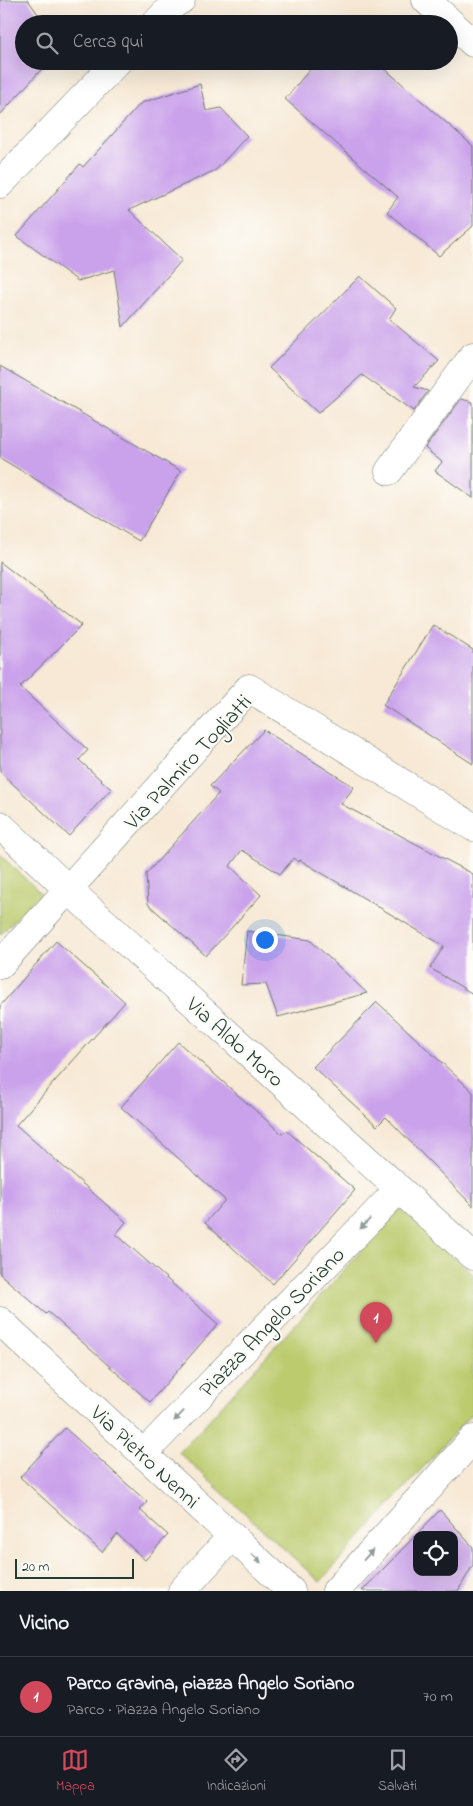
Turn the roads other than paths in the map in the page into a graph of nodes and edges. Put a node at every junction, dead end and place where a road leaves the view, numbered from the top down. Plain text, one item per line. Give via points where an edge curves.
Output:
1 (426, 0) edge
2 (442, 15) edge
3 (458, 29) edge
4 (473, 43) edge
5 (109, 70) edge
6 (0, 184) edge
7 (473, 356) edge
8 (390, 471) dead end
9 (0, 825) edge
10 (473, 827) edge
11 (69, 890) junction
12 (0, 965) edge
13 (399, 1189) junction
14 (473, 1256) edge
15 (0, 1321) edge
16 (473, 1439) edge
17 (143, 1454) junction
18 (232, 1536) junction
19 (182, 1591) edge
20 (291, 1591) edge
21 (336, 1591) edge

1 - 2 street
3 - 4 street
5 - 6 street
7 - 8 street
9 - 11 street, Via Aldo Moro
10 - 11 street, Via Palmiro Togliatti via 249,688
11 - 12 street
11 - 13 street, Via Aldo Moro
13 - 14 street, Via Aldo Moro
13 -> 17 street, Piazza Angelo Soriano
15 - 17 street, Via Pietro Nenni
21 -> 16 street
17 - 18 street, Via Pietro Nenni
18 - 19 street
18 -> 20 street, Via Pietro Nenni

